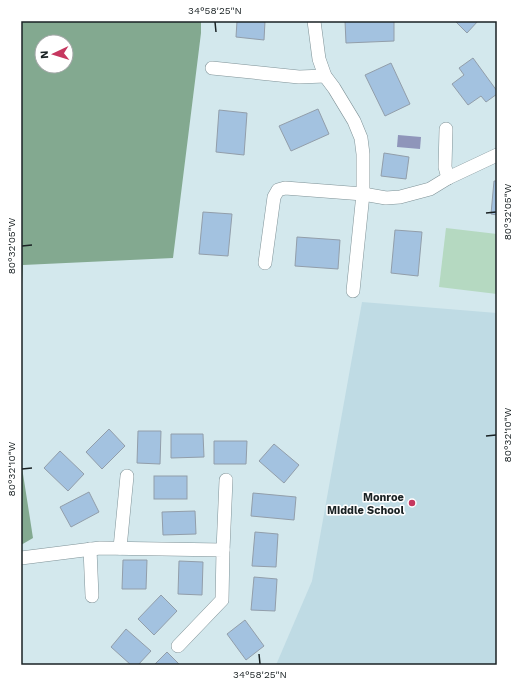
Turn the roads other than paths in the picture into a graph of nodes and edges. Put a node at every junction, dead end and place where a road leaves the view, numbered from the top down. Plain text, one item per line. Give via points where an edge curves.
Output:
1 (314, 21) edge
2 (212, 68) dead end
3 (325, 76) junction
4 (446, 129) dead end
5 (497, 155) edge
6 (448, 178) junction
7 (362, 194) junction
8 (266, 263) dead end
9 (353, 291) dead end
10 (127, 476) dead end
11 (226, 480) dead end
12 (120, 548) junction
13 (90, 549) junction
14 (224, 550) junction
15 (21, 558) edge
16 (92, 596) dead end
17 (178, 646) dead end

1 - 3 lane via 319,59
2 - 3 lane via 299,77
3 - 7 lane via 354,121 360,138 363,154
4 - 6 lane via 444,167
5 - 6 lane
6 - 7 lane via 430,189 400,197 386,198
7 - 8 lane via 285,188 278,190 274,196
7 - 9 lane
10 - 12 lane
11 - 14 lane
12 - 13 lane
12 - 14 lane
13 - 15 lane
13 - 16 lane
14 - 17 lane via 222,600

